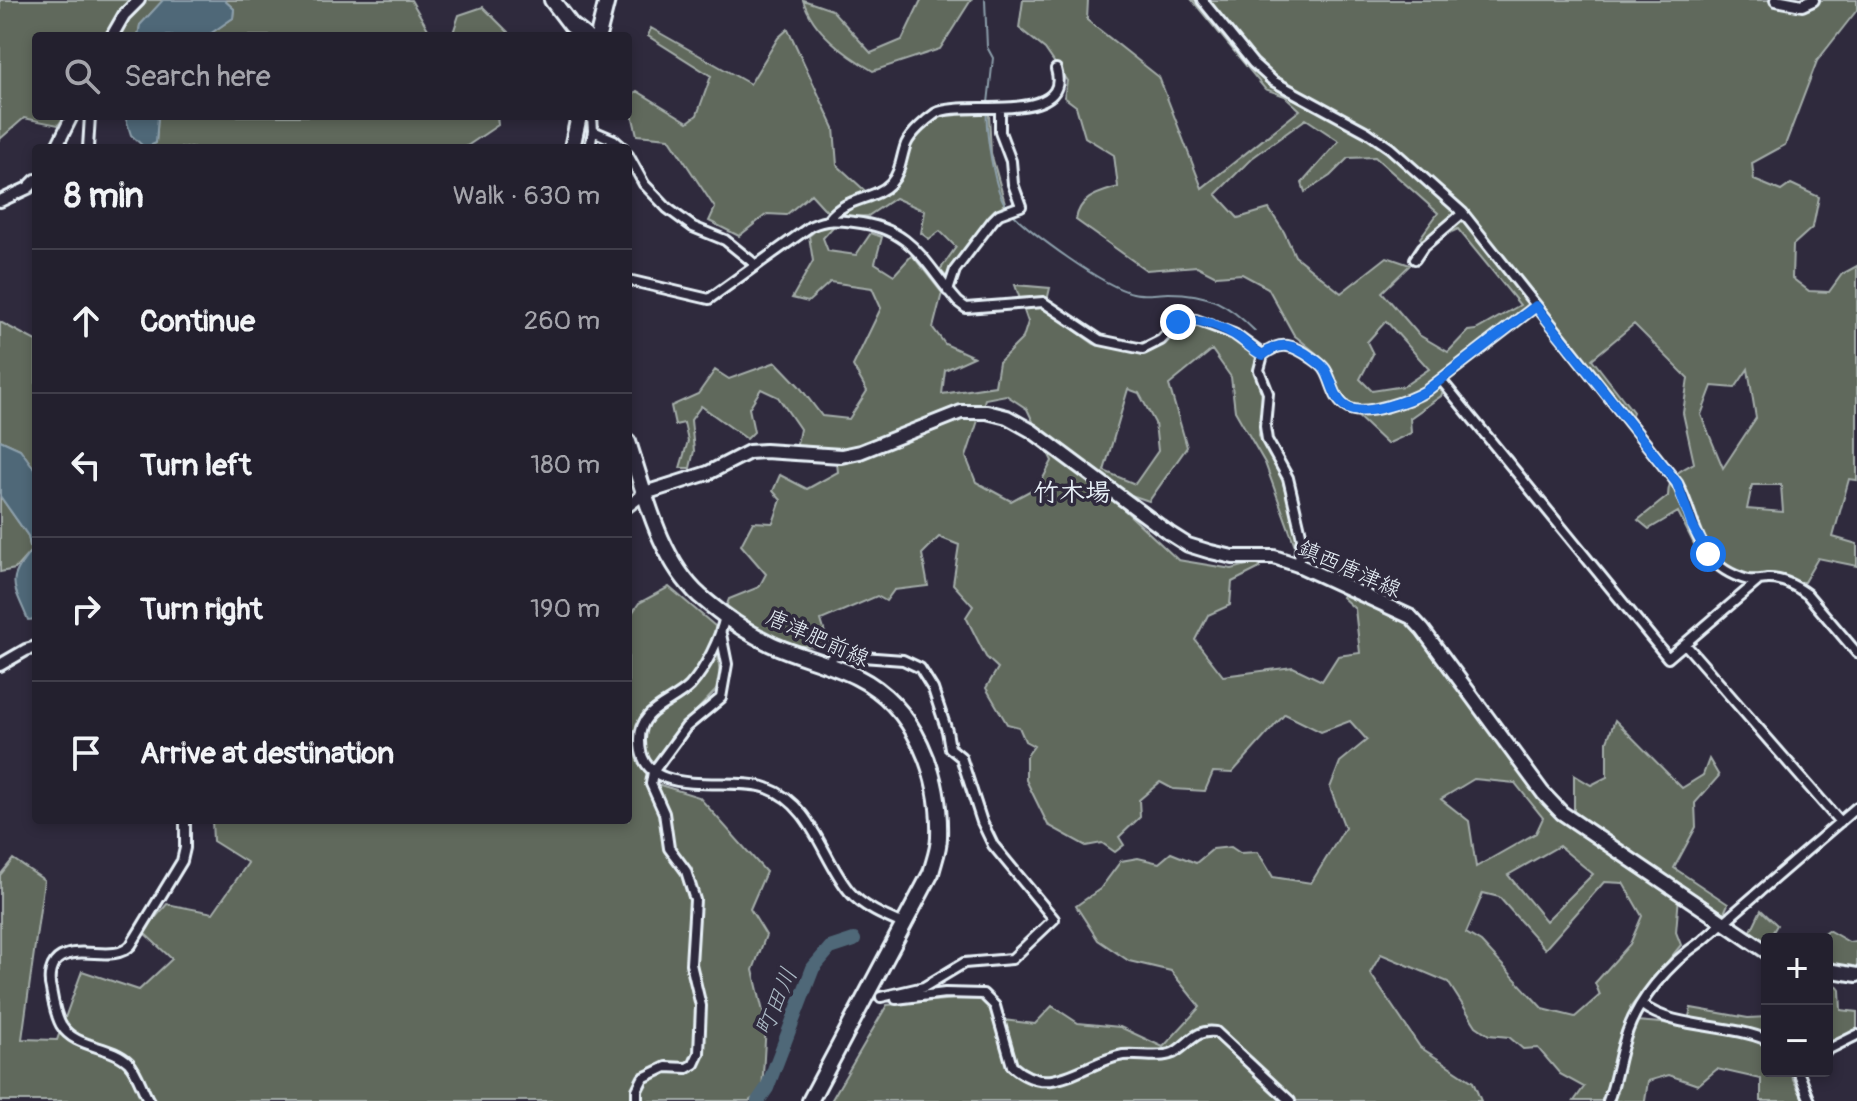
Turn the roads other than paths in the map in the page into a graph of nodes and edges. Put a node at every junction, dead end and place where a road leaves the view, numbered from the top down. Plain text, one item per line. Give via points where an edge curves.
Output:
1 (139, 0) edge
2 (552, 0) edge
3 (607, 0) edge
4 (1202, 0) edge
5 (1776, 0) edge
6 (1813, 0) edge
7 (114, 32) edge
8 (580, 32) edge
9 (599, 32) edge
10 (1056, 69) dead end
11 (997, 108) junction
12 (70, 120) edge
13 (90, 120) edge
14 (578, 120) edge
15 (592, 120) edge
16 (593, 131) junction
17 (58, 144) edge
18 (88, 144) edge
19 (573, 144) edge
20 (591, 144) edge
21 (618, 144) edge
22 (632, 162) edge
23 (32, 184) edge
24 (0, 201) edge
25 (1463, 213) junction
26 (829, 219) junction
27 (1415, 259) dead end
28 (756, 265) junction
29 (632, 281) edge
30 (948, 291) junction
31 (1536, 306) junction
32 (1263, 355) junction
33 (1441, 380) junction
34 (632, 454) edge
35 (645, 493) junction
36 (632, 503) edge
37 (1298, 565) junction
38 (1758, 581) junction
39 (725, 616) junction
40 (721, 634) junction
41 (1857, 637) edge
42 (1849, 643) junction
43 (1685, 644) junction
44 (32, 648) edge
45 (1857, 653) edge
46 (824, 664) junction
47 (0, 665) edge
48 (653, 772) junction
49 (1857, 807) edge
50 (1840, 822) junction
51 (185, 824) edge
52 (1723, 923) junction
53 (905, 925) junction
54 (1761, 948) edge
55 (1833, 971) edge
56 (1857, 975) edge
57 (875, 996) junction
58 (1642, 1005) junction
59 (1857, 1035) edge
60 (1761, 1037) edge
61 (1833, 1047) edge
62 (1800, 1077) edge
63 (149, 1101) edge
64 (637, 1101) edge
65 (810, 1101) edge
66 (1290, 1101) edge
67 (1608, 1101) edge
68 (1810, 1101) edge

1 - 7 street
2 - 8 main road
3 - 9 main road
4 - 25 street via 1273,81 1367,132
5 - 6 street via 1802,5
10 - 11 street via 1057,85 1042,102
11 - 26 street via 954,107 935,114 911,135 891,183 854,199
11 - 30 street via 1021,206 993,220 955,270
12 - 17 street
13 - 18 street
14 - 19 main road
15 - 16 street
16 - 20 street
16 - 21 street
22 - 28 street via 667,208 693,227 725,240
23 - 24 street
25 - 27 street
25 - 31 street
26 - 28 street
26 - 30 street via 881,226 902,236
28 - 29 street via 709,299
30 - 32 street via 966,308 1043,302 1100,340 1143,349 1178,322 1196,320 1234,334
31 - 33 street
31 - 38 street via 1677,483 1708,554 1736,575
32 - 33 street via 1280,345 1301,349 1325,369 1341,403 1355,410 1410,400
32 - 37 street via 1259,370 1268,393 1267,440 1288,478 1302,538
33 - 43 street via 1668,658
34 - 35 main road, 唐津肥前線
35 - 36 street
35 - 37 main road, 鎮西唐津線 via 708,473 749,452 841,456 961,412 987,412 1032,431 1188,545
35 - 39 main road, 唐津肥前線 via 673,561 697,593
37 - 52 main road, 鎮西唐津線 via 1411,617 1562,813
38 - 42 street via 1781,580 1798,587
38 - 43 street
39 - 40 street
39 - 46 main road, 唐津肥前線 via 770,643
40 - 48 street via 727,664 721,698 686,727
40 - 48 street via 693,683 645,718 639,744
41 - 42 street
42 - 45 street
43 - 50 street
44 - 47 street
46 - 53 main road, 唐津肥前線 via 858,677 885,696 928,759 938,799 939,840 931,873
46 - 57 street via 835,655 859,655 911,662 925,674 950,748 961,757 993,845 1054,919 1012,959 964,963 924,987
48 - 53 street via 680,782 741,782 784,797 821,843 847,890
48 - 64 street via 651,784 664,813 669,848 686,871 695,900 691,964 701,1006 699,1053 687,1068 666,1067 643,1078
49 - 50 street
50 - 52 street
51 - 63 street via 182,861 131,945 119,954 80,952 61,957 50,970 62,1027 131,1066
52 - 54 main road, 鎮西唐津線
52 - 58 street via 1684,953
53 - 57 main road, 唐津肥前線
55 - 56 main road
57 - 65 main road, 唐津肥前線
57 - 66 street via 983,994 995,1006 1012,1066 1033,1079 1053,1082 1119,1056 1165,1055 1191,1037 1216,1032
58 - 60 street via 1655,1015
58 - 67 street via 1625,1039
59 - 61 street
62 - 68 street

